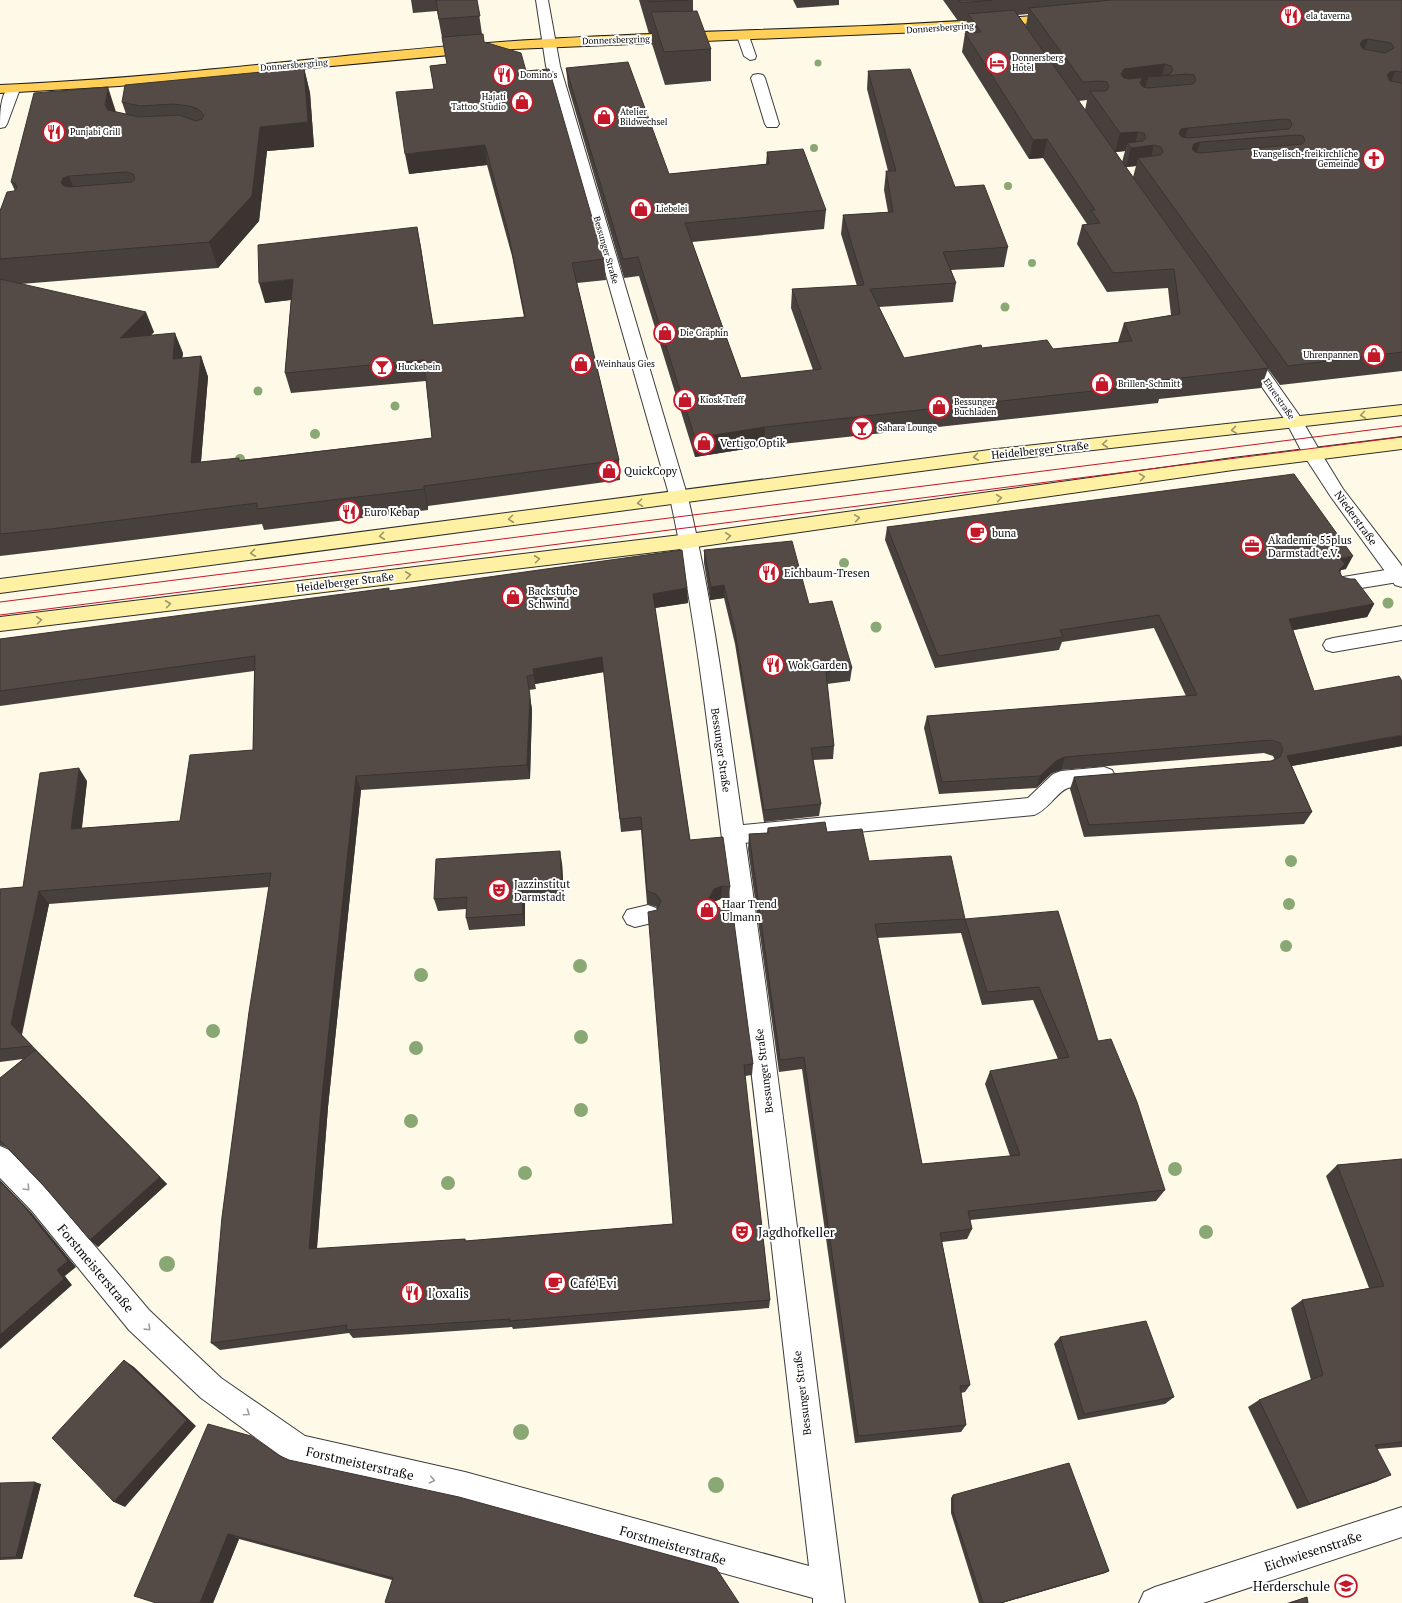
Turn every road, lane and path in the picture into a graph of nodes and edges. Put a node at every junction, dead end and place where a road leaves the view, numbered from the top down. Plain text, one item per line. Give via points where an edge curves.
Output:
1 (542, 0) edge
2 (1068, 17) edge
3 (1015, 22) junction
4 (1024, 34) edge
5 (743, 36) junction
6 (549, 43) junction
7 (750, 56) dead end
8 (758, 78) dead end
9 (130, 80) junction
10 (6, 89) edge
11 (128, 94) edge
12 (0, 124) edge
13 (772, 124) dead end
14 (1241, 345) edge
15 (1402, 410) edge
16 (1296, 423) junction
17 (1402, 443) edge
18 (1312, 454) junction
19 (679, 498) junction
20 (689, 541) junction
21 (1400, 578) edge
22 (1343, 584) edge
23 (0, 586) edge
24 (0, 624) edge
25 (1402, 633) edge
26 (1333, 645) dead end
27 (1124, 775) edge
28 (733, 835) junction
29 (0, 1159) edge
30 (1402, 1522) edge
31 (827, 1594) edge
32 (1155, 1603) edge

1 - 6 street, Bessunger Straße
2 - 3 main road, Donnersbergring
3 - 4 street
3 - 5 main road, Donnersbergring
5 - 6 main road, Donnersbergring
5 - 7 street
6 - 9 main road, Donnersbergring
6 - 19 street, Bessunger Straße via 555,74
8 - 13 street
9 - 10 main road, Donnersbergring
9 - 11 street
10 - 12 street
14 - 16 street, Ehretstraße
15 -> 16 main road, Heidelberger Straße
16 - 18 street, Ehretstraße
16 -> 19 main road, Heidelberger Straße via 997,455
17 - 18 main road, Heidelberger Straße
20 -> 18 main road, Heidelberger Straße
18 - 21 street, Niederstraße via 1337,493
19 - 20 street
19 -> 23 main road, Heidelberger Straße
24 -> 20 main road, Heidelberger Straße
20 - 28 street, Bessunger Straße via 716,707
21 - 22 street
25 - 26 street
27 - 28 street via 1061,780 1034,806
28 - 31 street, Bessunger Straße via 760,1028
29 -> 31 street, Forstmeisterstraße via 41,1202 139,1320 211,1388 299,1450 465,1487 789,1577
30 - 32 street, Eichwiesenstraße

